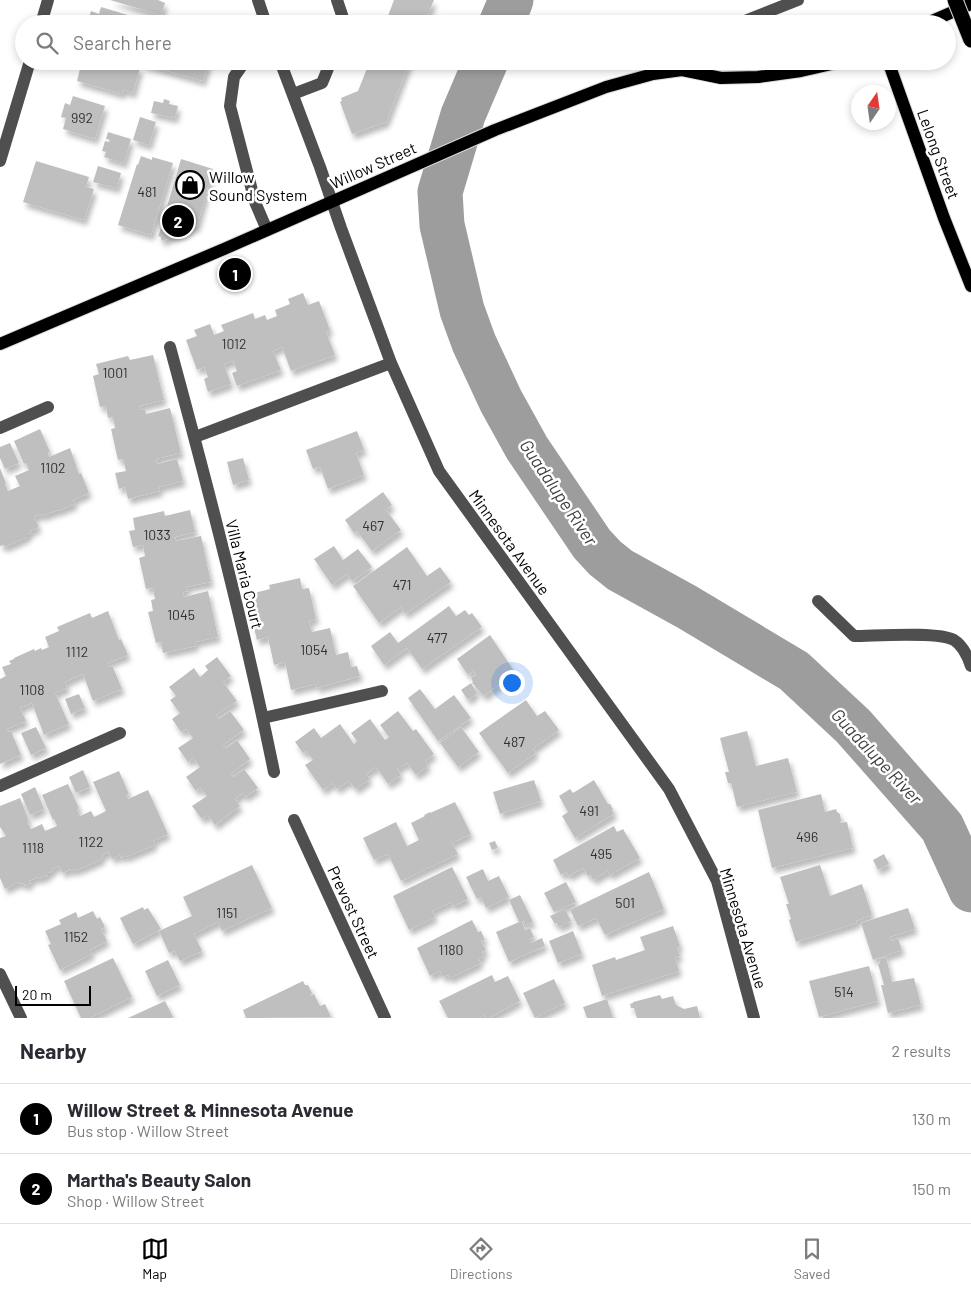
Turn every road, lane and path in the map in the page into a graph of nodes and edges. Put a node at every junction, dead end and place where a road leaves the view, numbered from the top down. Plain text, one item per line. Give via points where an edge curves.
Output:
1 (48, 0) edge
2 (258, 0) edge
3 (337, 0) edge
4 (798, 0) edge
5 (955, 0) edge
6 (971, 4) edge
7 (44, 15) edge
8 (263, 15) edge
9 (342, 15) edge
10 (760, 15) edge
11 (946, 15) edge
12 (971, 40) edge
13 (27, 70) edge
14 (239, 70) edge
15 (284, 70) edge
16 (328, 70) edge
17 (670, 70) edge
18 (698, 70) edge
19 (805, 70) edge
20 (891, 70) edge
21 (293, 94) junction
22 (0, 161) edge
23 (332, 202) junction
24 (267, 230) junction
25 (971, 286) edge
26 (0, 344) edge
27 (170, 346) dead end
28 (391, 363) junction
29 (48, 407) dead end
30 (0, 428) edge
31 (195, 437) junction
32 (818, 600) dead end
33 (971, 666) edge
34 (382, 692) dead end
35 (263, 718) junction
36 (120, 733) dead end
37 (274, 772) dead end
38 (0, 786) edge
39 (294, 820) dead end
40 (0, 974) edge
41 (21, 1018) edge
42 (385, 1018) edge
43 (754, 1018) edge

1 - 7 street
2 - 8 street
3 - 9 street
4 - 10 street
5 - 12 highway, bridge
6 - 11 main road
13 - 22 street
14 - 24 street via 234,77 230,106 255,202
15 - 21 street, Minnesota Avenue
16 - 21 street via 322,83
17 - 23 main road, Willow Street via 606,87 495,130
18 - 19 main road, Willow Street via 721,78
20 - 25 main road, Lelong Street
21 - 23 street, Minnesota Avenue
23 - 24 main road, Willow Street
23 - 28 street, Minnesota Avenue
24 - 26 main road, Willow Street
27 - 31 street, Villa Maria Court
28 - 31 street
28 - 43 street, Minnesota Avenue via 439,471 669,789 716,881
29 - 30 street
31 - 35 street, Villa Maria Court
32 - 33 street via 854,636 936,636 954,640
34 - 35 street
35 - 37 street, Villa Maria Court
36 - 38 street
39 - 42 street, Prevost Street
40 - 41 street

